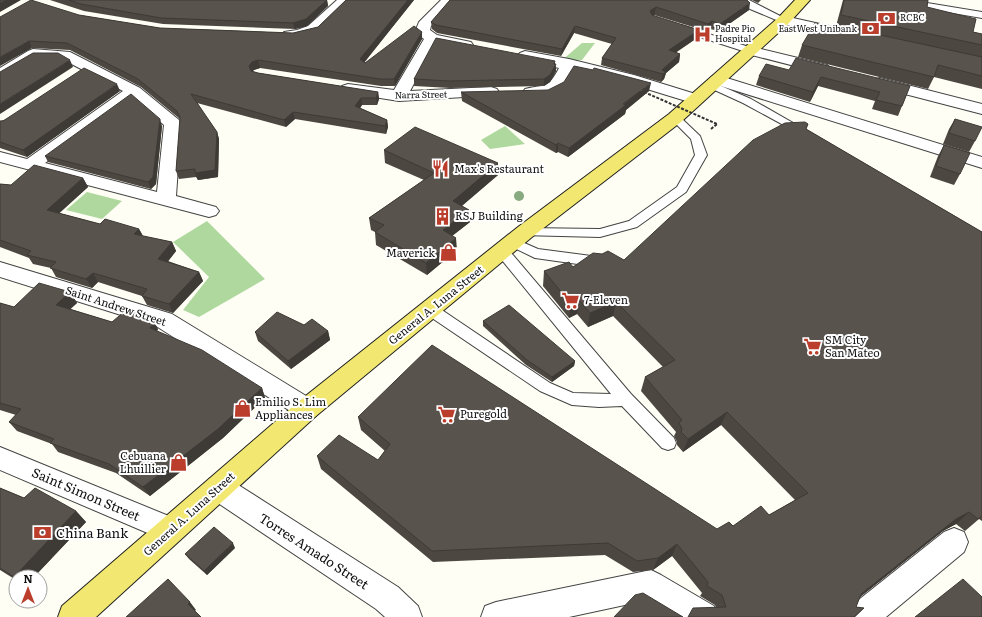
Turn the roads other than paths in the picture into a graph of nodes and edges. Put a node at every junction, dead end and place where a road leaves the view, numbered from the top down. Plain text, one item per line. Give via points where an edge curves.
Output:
1 (449, 0) edge
2 (743, 0) edge
3 (804, 0) edge
4 (328, 1) edge
5 (344, 1) edge
6 (911, 1) edge
7 (899, 3) edge
8 (982, 15) edge
9 (784, 20) junction
10 (668, 24) edge
11 (271, 34) edge
12 (853, 35) edge
13 (432, 38) junction
14 (478, 47) edge
15 (749, 50) junction
16 (508, 52) edge
17 (33, 54) junction
18 (0, 57) edge
19 (568, 64) junction
20 (840, 73) edge
21 (0, 75) edge
22 (862, 79) edge
23 (714, 83) junction
24 (336, 87) edge
25 (134, 91) junction
26 (399, 96) junction
27 (696, 100) junction
28 (982, 109) edge
29 (675, 118) junction
30 (811, 136) edge
31 (0, 157) edge
32 (982, 162) edge
33 (30, 165) junction
34 (166, 199) junction
35 (209, 211) dead end
36 (514, 242) junction
37 (599, 262) edge
38 (0, 269) edge
39 (430, 310) junction
40 (625, 399) junction
41 (307, 409) junction
42 (668, 444) dead end
43 (0, 458) edge
44 (219, 488) junction
45 (171, 530) junction
46 (954, 542) dead end
47 (73, 617) edge
48 (407, 617) edge
49 (496, 617) edge
50 (703, 617) edge
51 (862, 617) edge

1 - 13 street via 424,25 422,32
2 - 9 lane
3 - 9 main road, General A. Luna Street
4 - 5 street
5 - 11 street via 313,30 295,35
6 - 7 lane
6 - 8 lane
9 - 12 street
9 - 15 main road, General A. Luna Street
10 - 15 lane
13 - 14 street
13 - 26 street
15 - 20 street
15 - 23 main road, General A. Luna Street
16 - 19 street
17 - 18 street
17 - 21 street
17 - 25 street via 65,55 80,72
19 - 26 street, Narra Street via 553,90
19 - 27 street via 628,78
22 - 28 street
23 - 27 main road, General A. Luna Street
23 - 30 lane
23 - 32 street
24 - 26 street, Narra Street
25 - 33 street
25 - 34 street via 173,124
27 - 29 main road, General A. Luna Street
29 - 36 main road, General A. Luna Street
29 - 36 lane via 696,138 701,155 682,189 633,224 600,234
31 - 33 street
33 - 34 street
34 - 35 street
36 - 37 lane via 535,253
36 - 39 main road, General A. Luna Street
36 - 40 lane
38 - 41 street, Saint Andrew Street via 164,320
39 - 40 lane via 545,387 572,399
39 - 41 main road, General A. Luna Street
40 - 42 lane
41 - 44 main road, General A. Luna Street
43 - 45 street, Saint Simon Street
44 - 45 main road, General A. Luna Street
44 - 48 street, Torres Amado Street via 387,598
45 - 47 main road, General A. Luna Street
46 - 51 street
49 - 50 street via 651,585

